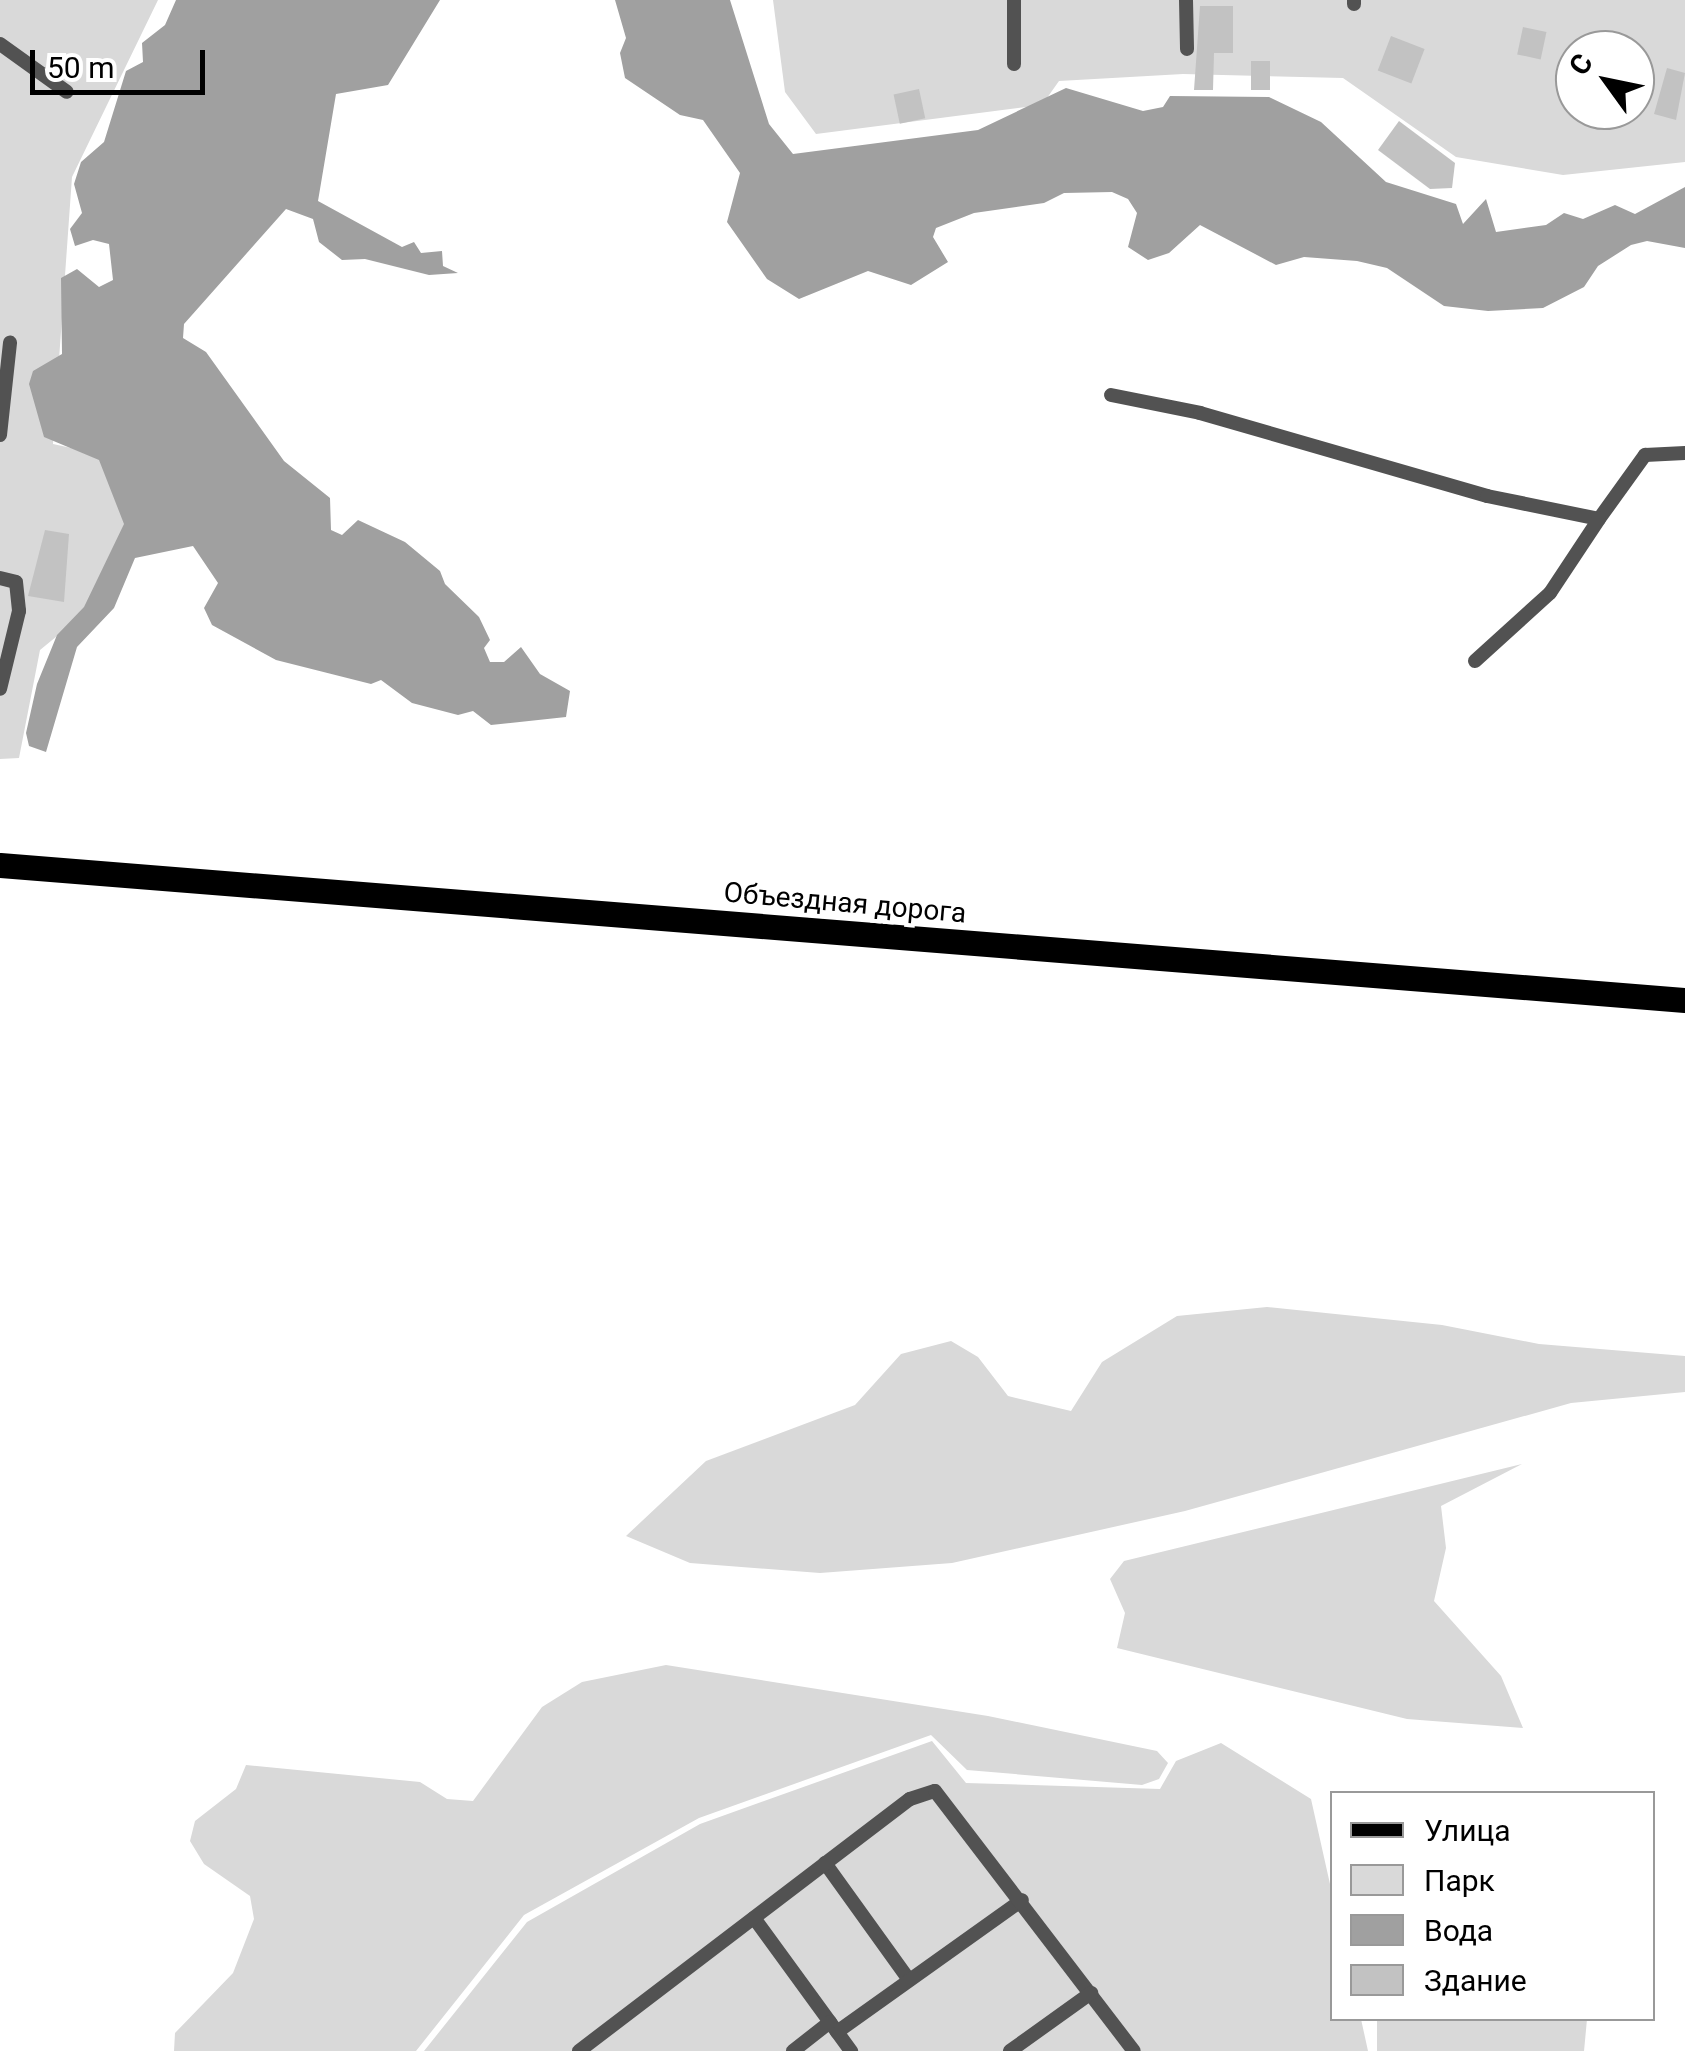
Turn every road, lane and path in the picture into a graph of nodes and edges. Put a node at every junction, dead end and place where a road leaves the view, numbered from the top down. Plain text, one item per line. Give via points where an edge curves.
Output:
1 (1014, 0) edge
2 (1186, 0) edge
3 (0, 44) edge
4 (1186, 49) dead end
5 (1014, 64) dead end
6 (67, 92) dead end
7 (10, 343) dead end
8 (1111, 395) dead end
9 (0, 434) edge
10 (1685, 454) edge
11 (1599, 519) junction
12 (0, 578) edge
13 (1474, 662) dead end
14 (0, 688) edge
15 (0, 865) edge
16 (1685, 1000) edge
17 (825, 1863) junction
18 (1022, 1900) junction
19 (754, 1918) junction
20 (909, 1980) junction
21 (1091, 1993) junction
22 (834, 2027) junction
23 (581, 2050) edge
24 (793, 2051) edge
25 (851, 2051) edge
26 (1010, 2051) edge
27 (1134, 2051) edge

1 - 5 lane
2 - 4 lane
3 - 6 lane
7 - 9 lane
8 - 11 lane via 1200,413 1486,496
10 - 11 lane via 1645,455
11 - 13 lane via 1550,592
12 - 14 lane via 16,582 19,611
15 - 16 main road, Объездная дорога
17 - 18 lane via 910,1799 934,1790
17 - 19 lane
17 - 20 lane
18 - 20 lane
18 - 21 lane
19 - 22 lane
19 - 23 lane
20 - 22 lane
21 - 26 lane
21 - 27 lane
22 - 24 lane
22 - 25 lane

